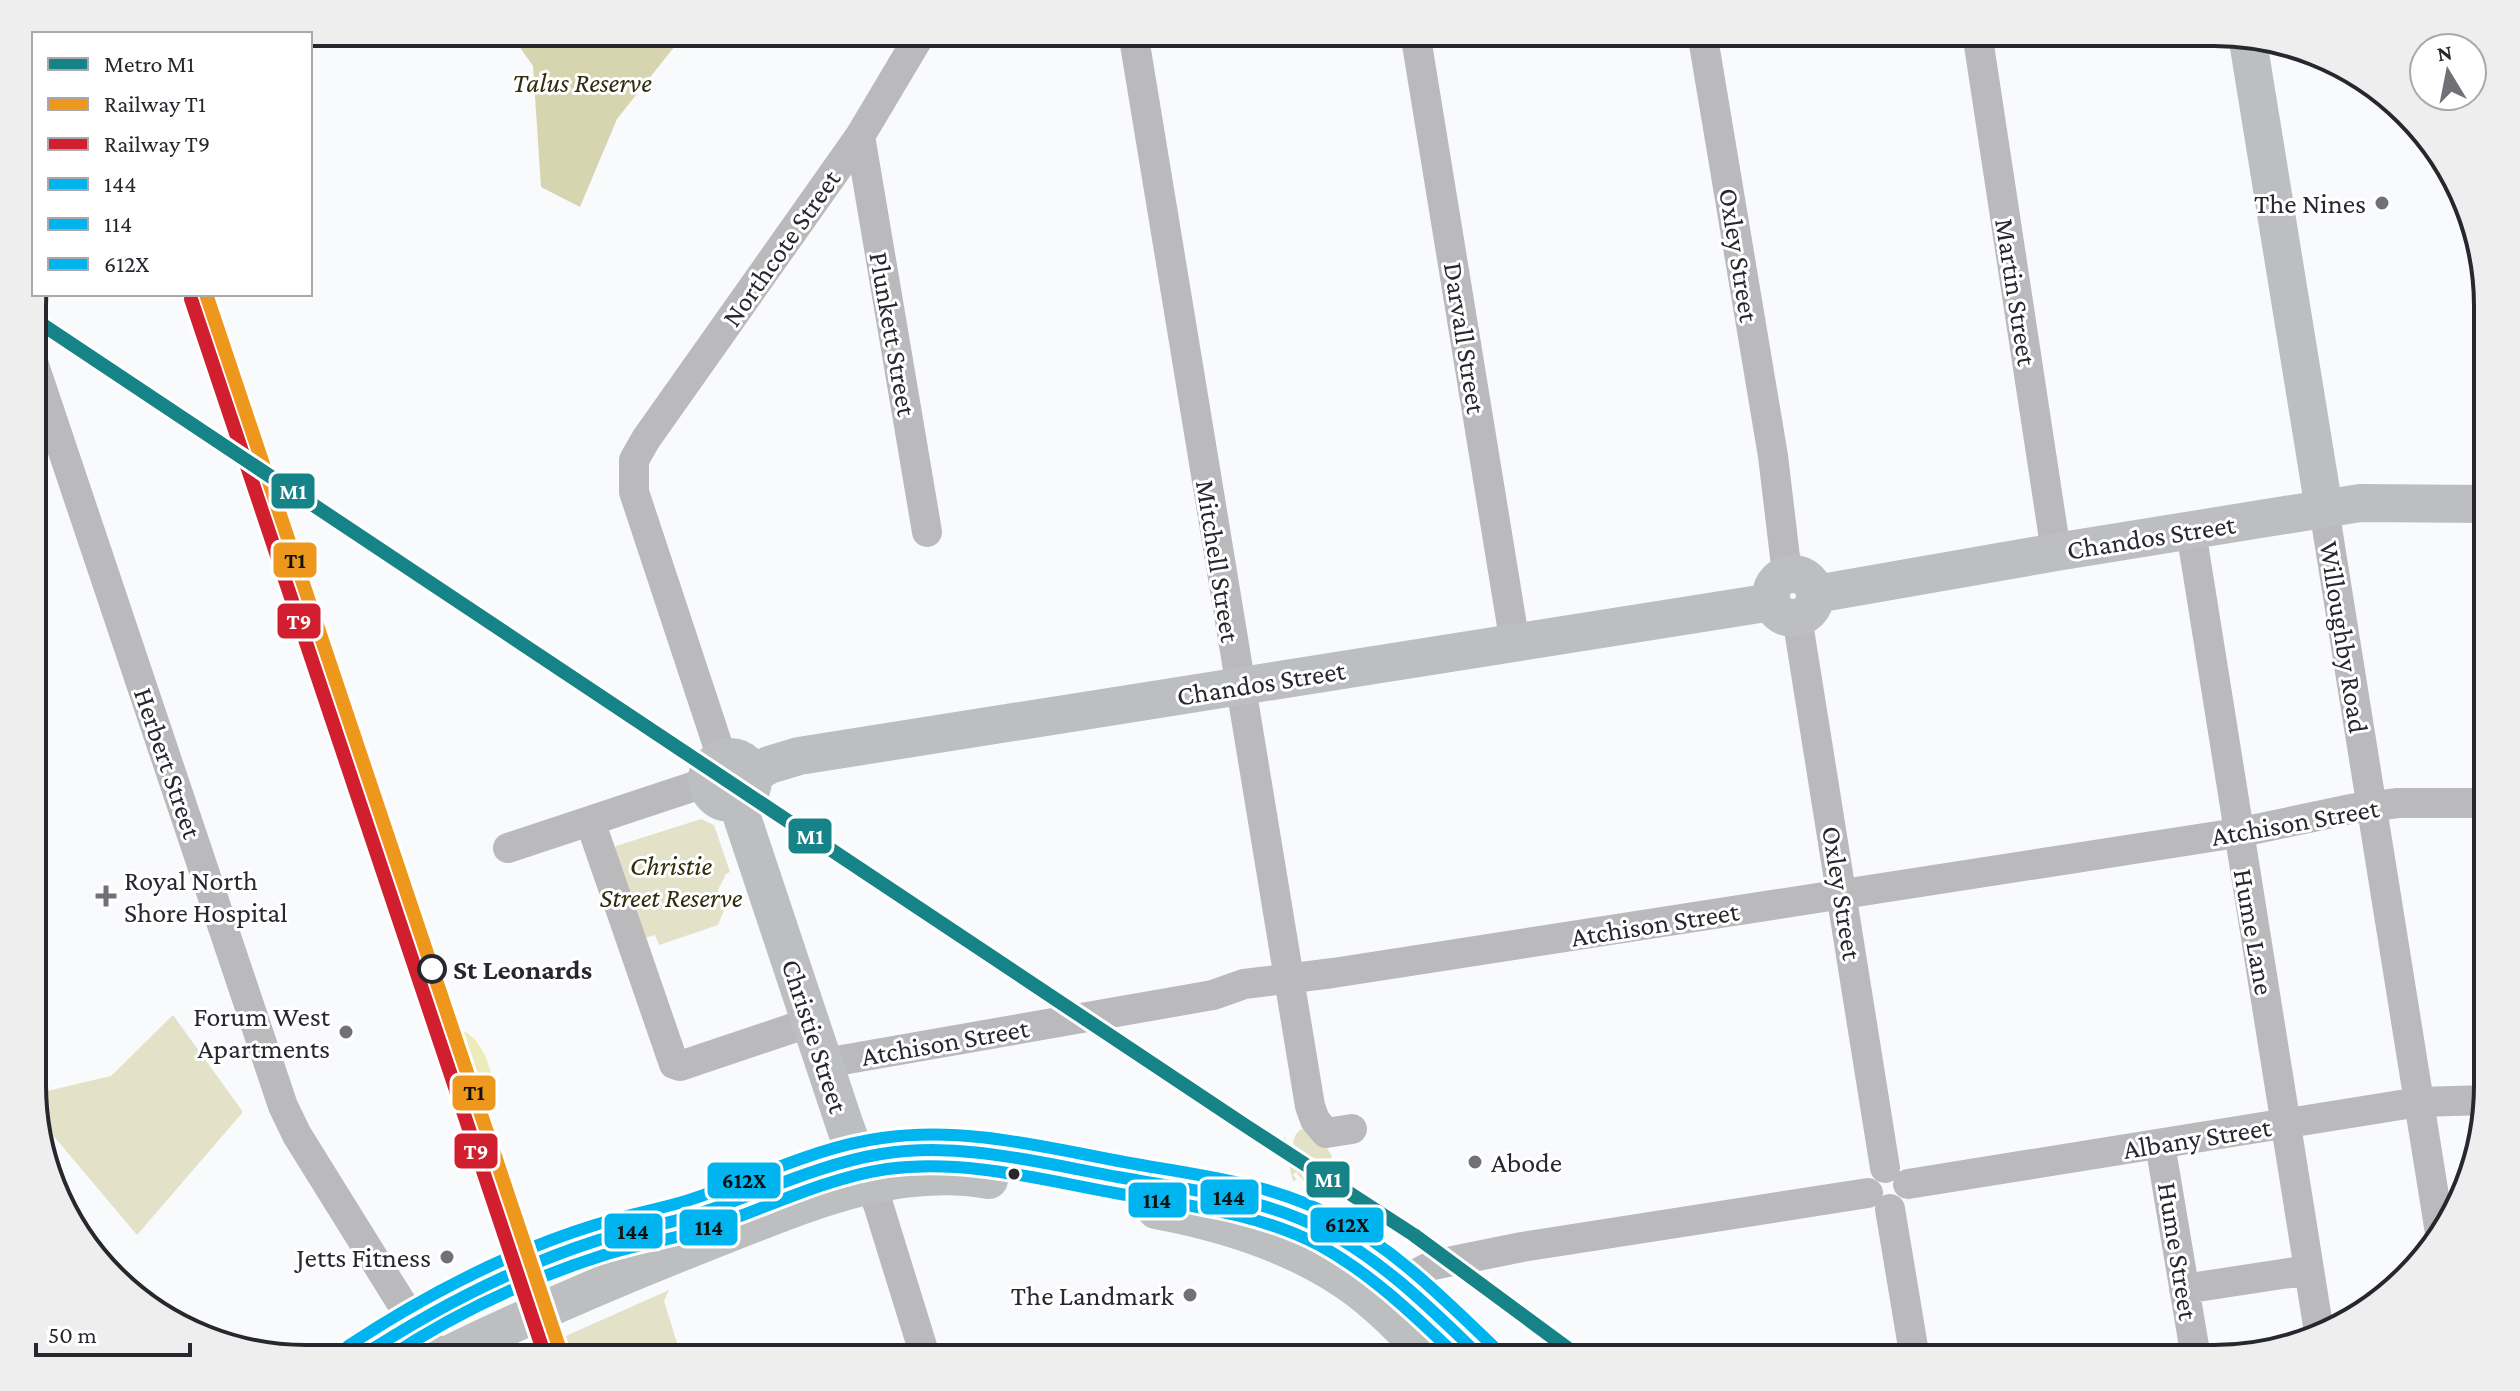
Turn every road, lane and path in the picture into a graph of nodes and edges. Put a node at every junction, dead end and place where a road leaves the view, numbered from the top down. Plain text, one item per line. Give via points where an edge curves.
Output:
1 (1417, 46) edge
2 (1704, 46) edge
3 (1979, 46) edge
4 (913, 47) edge
5 (1135, 47) edge
6 (2249, 48) edge
7 (860, 136) junction
8 (46, 401) edge
9 (634, 460) joint
10 (2473, 504) edge
11 (2324, 509) junction
12 (2191, 531) junction
13 (927, 532) dead end
14 (2056, 552) junction
15 (1793, 597) junction
16 (1515, 644) junction
17 (1239, 686) junction
18 (730, 779) junction
19 (2473, 803) edge
20 (2371, 806) junction
21 (590, 821) junction
22 (2237, 833) junction
23 (508, 848) dead end
24 (1843, 895) junction
25 (1289, 977) junction
26 (811, 1022) junction
27 (825, 1063) junction
28 (2473, 1100) edge
29 (2419, 1102) junction
30 (2287, 1123) junction
31 (1339, 1131) dead end
32 (2160, 1144) junction
33 (862, 1172) junction
34 (1888, 1188) junction
35 (2437, 1217) edge
36 (2309, 1270) junction
37 (1402, 1280) junction
38 (2184, 1289) junction
39 (1369, 1299) junction
40 (415, 1321) junction
41 (2318, 1323) edge
42 (1417, 1344) edge
43 (1468, 1344) edge
44 (1913, 1344) edge
45 (2194, 1344) edge
46 (378, 1345) edge
47 (431, 1345) edge
48 (471, 1345) edge
49 (922, 1345) edge

1 - 16 street, Darvall Street
2 - 15 street, Oxley Street
3 - 14 street, Martin Street
4 - 7 street, Northcote Street
5 - 17 street, Mitchell Street
6 - 11 main road, Willoughby Road
7 - 9 street, Northcote Street
7 - 13 street, Plunkett Street
8 - 40 street, Herbert Street via 283,1106
9 - 18 street, Christie Street via 634,492
10 - 11 main road, Chandos Street via 2360,503
11 - 12 main road, Chandos Street
11 - 20 street, Willoughby Road
12 - 14 main road, Chandos Street
12 - 22 street, Hume Lane
14 - 15 main road, Chandos Street
15 - 16 main road, Chandos Street
15 - 24 street, Oxley Street
16 - 17 main road, Chandos Street
17 - 18 main road, Chandos Street via 799,756
17 - 25 street, Mitchell Street
18 - 21 street, Chandos Street
18 - 26 main road, Christie Street
19 - 20 street, Atchison Street
20 - 22 street, Atchison Street
20 - 29 street, Willoughby Road
21 - 23 street, Chandos Street
21 - 26 street via 674,1064
22 - 24 street, Atchison Street
22 - 30 street, Hume Lane
24 - 25 street, Atchison Street
24 - 34 street, Oxley Street
25 - 27 street, Atchison Street
25 - 31 street, Mitchell Street via 1310,1106 1315,1120
26 - 27 main road, Christie Street
27 - 33 main road, Christie Street
28 - 29 street, Albany Street
29 - 30 street, Albany Street
29 - 35 street, Willoughby Road
30 - 32 street, Albany Street
30 - 36 street, Hume Lane
32 - 34 street, Albany Street
32 - 38 street, Hume Street
33 - 37 main road via 917,1150 965,1150 1214,1194 1323,1229
33 - 39 main road via 902,1178 963,1176 1190,1216 1299,1255
33 - 40 main road via 823,1168 685,1218 588,1244
33 - 48 main road via 833,1194 625,1274
33 - 49 street, Christie Street via 878,1204
34 - 37 street, Albany Street via 1522,1247 1433,1265
34 - 44 street, Oxley Street
36 - 38 street
36 - 41 street, Hume Lane
37 - 39 street, Albany Street
37 - 43 main road
38 - 45 street, Hume Street
39 - 42 main road
40 - 46 main road
40 - 47 street, Herbert Street

